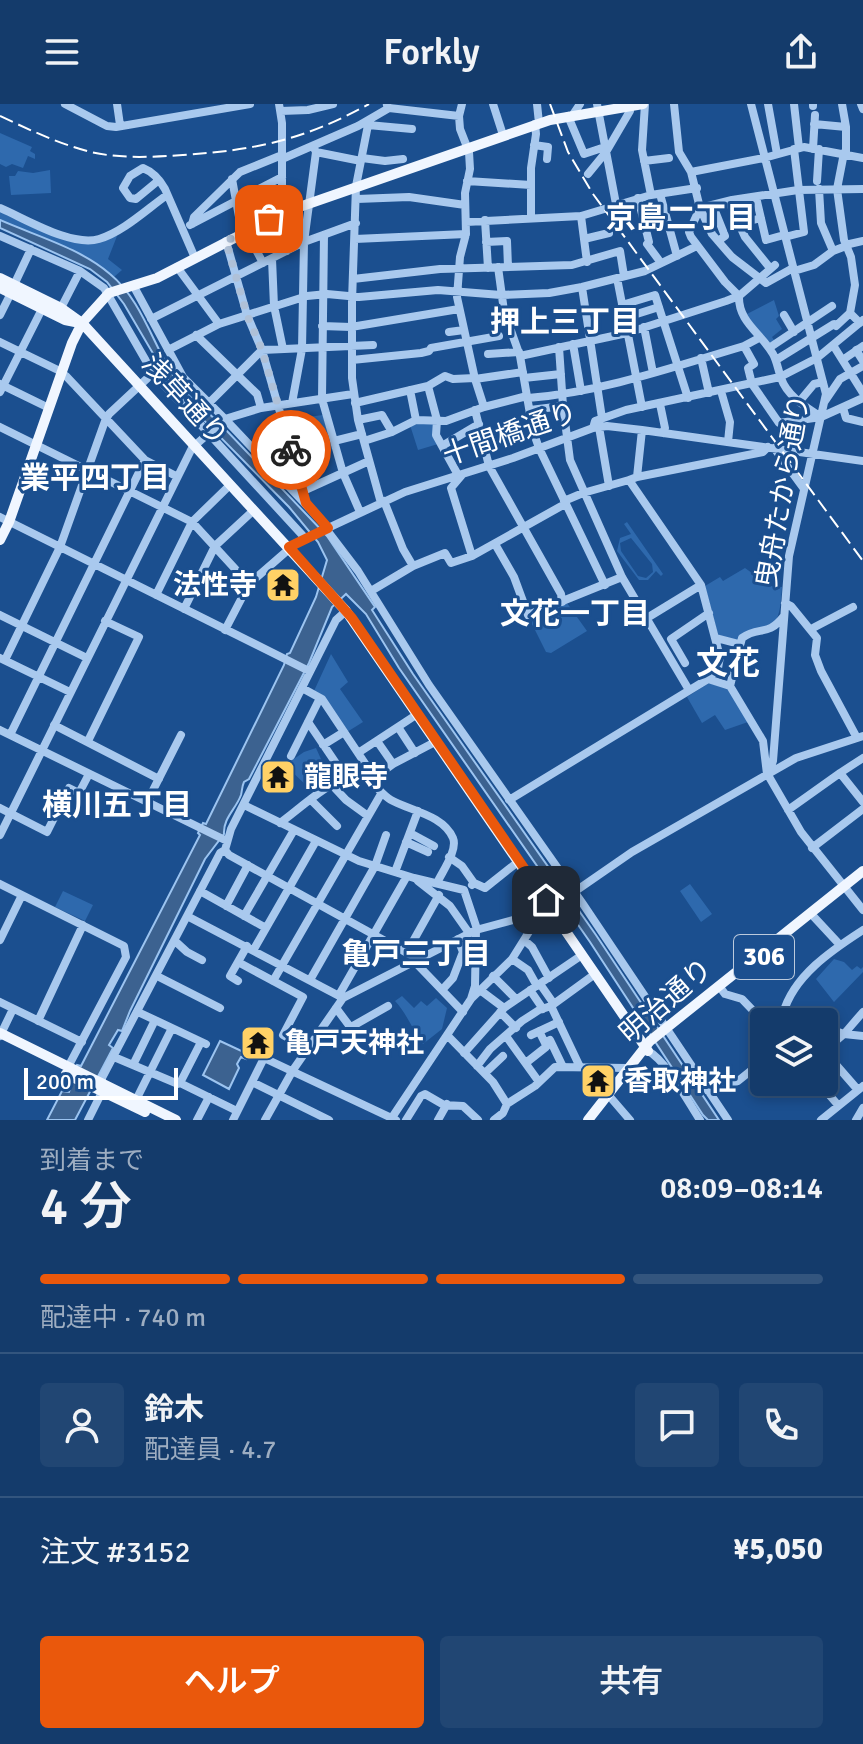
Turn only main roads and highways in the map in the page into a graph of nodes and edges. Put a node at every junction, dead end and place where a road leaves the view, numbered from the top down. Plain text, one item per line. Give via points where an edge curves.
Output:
1 (644, 104) edge
2 (630, 105) edge
3 (598, 108) edge
4 (0, 278) edge
5 (0, 288) edge
6 (13, 289) junction
7 (82, 323) junction
8 (64, 374) junction
9 (39, 445) junction
10 (7, 521) edge
11 (0, 540) edge
12 (0, 552) edge
13 (863, 871) edge
14 (863, 878) edge
15 (846, 888) junction
16 (720, 988) junction
17 (0, 1036) edge
18 (649, 1047) junction
19 (99, 1087) junction
20 (161, 1120) edge
21 (176, 1120) edge
22 (588, 1120) edge
23 (595, 1120) edge

1 - 2 main road
2 - 3 main road
3 - 7 main road via 503,135 285,212 148,282 110,293
4 - 6 main road, 浅草通り
5 - 6 main road, 浅草通り
6 - 7 main road, 浅草通り via 61,308
6 - 7 main road, 浅草通り via 42,309
7 - 8 main road
7 - 18 main road, 浅草通り via 342,606
8 - 9 main road
8 - 9 main road
9 - 10 main road
10 - 11 main road
10 - 12 main road
13 - 15 main road, 明治通り / 306
14 - 15 main road, 明治通り / 306
15 - 16 main road, 明治通り / 306
15 - 16 main road, 明治通り / 306
16 - 18 main road, 明治通り / 306
17 - 19 main road
18 - 22 main road, 明治通り / 306
18 - 23 main road, 明治通り / 306
19 - 20 main road
19 - 21 main road

